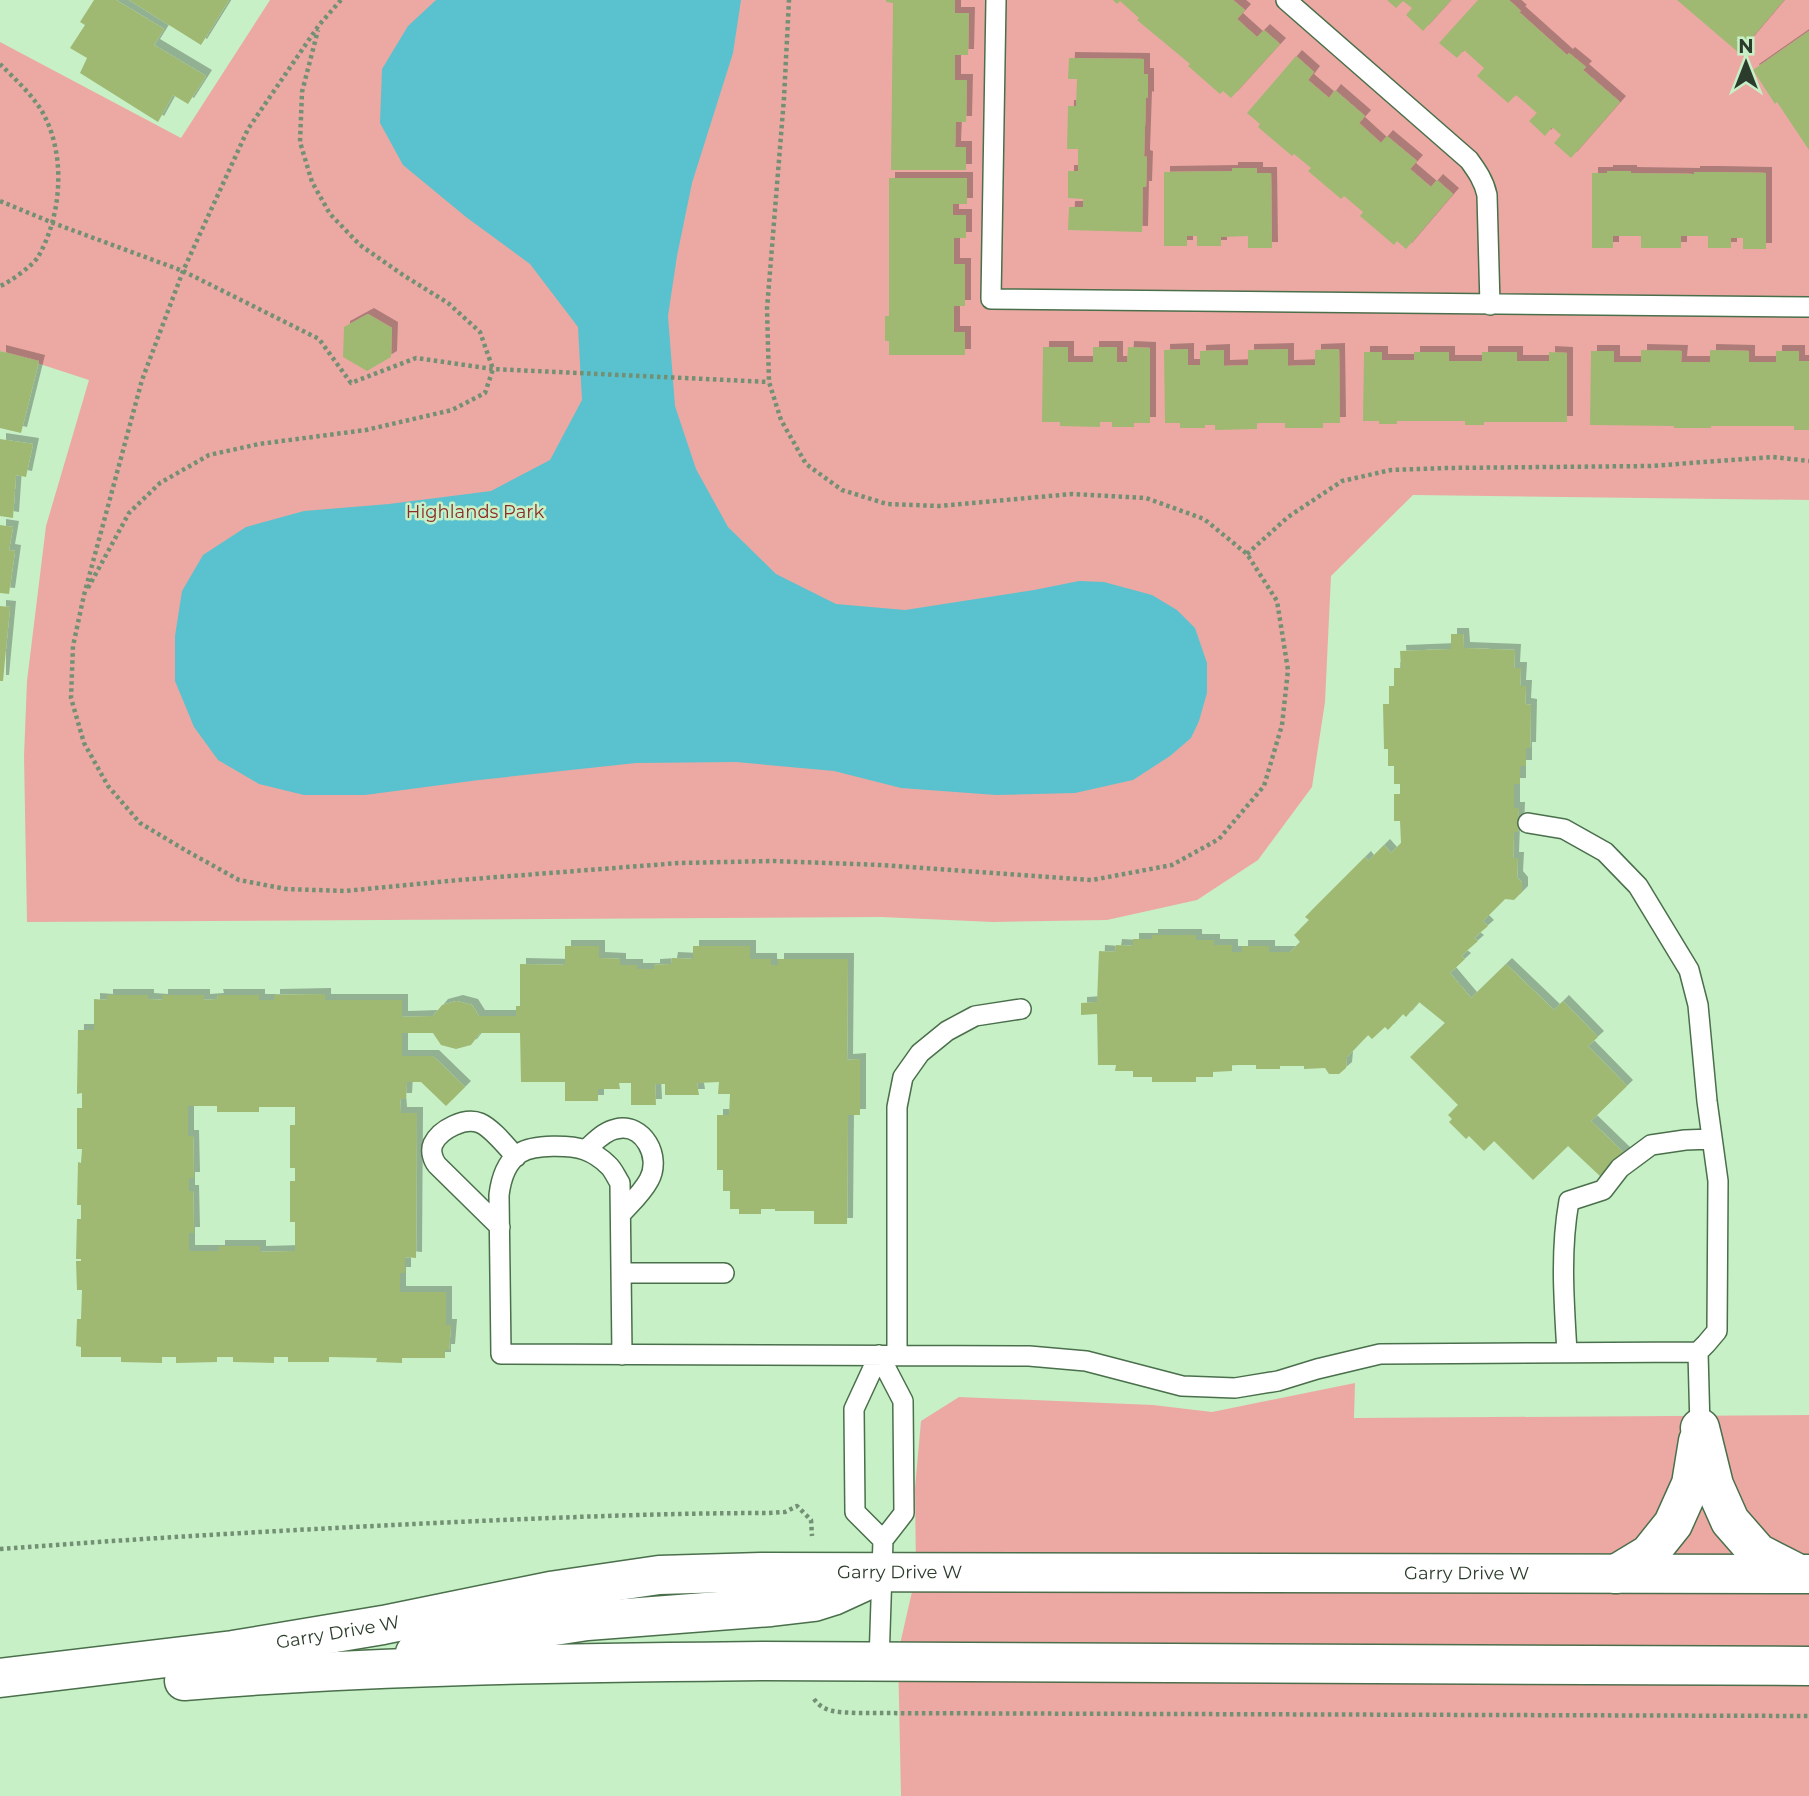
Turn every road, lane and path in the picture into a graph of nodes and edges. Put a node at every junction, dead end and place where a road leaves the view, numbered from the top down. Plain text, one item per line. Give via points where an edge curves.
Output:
1 (341, 0) edge
2 (789, 0) edge
3 (996, 0) edge
4 (1286, 0) edge
5 (319, 25) junction
6 (0, 64) edge
7 (0, 201) edge
8 (53, 223) junction
9 (183, 271) junction
10 (0, 286) edge
11 (1490, 304) junction
12 (1809, 307) edge
13 (493, 369) junction
14 (769, 382) junction
15 (1809, 461) edge
16 (1247, 554) junction
17 (84, 595) junction
18 (1528, 822) dead end
19 (1021, 1009) dead end
20 (1712, 1139) junction
21 (585, 1150) junction
22 (516, 1157) junction
23 (621, 1214) junction
24 (500, 1227) junction
25 (622, 1273) junction
26 (724, 1273) dead end
27 (1567, 1352) junction
28 (1698, 1352) junction
29 (622, 1355) junction
30 (888, 1355) junction
31 (1700, 1428) junction
32 (883, 1557) junction
33 (1616, 1574) junction
34 (1804, 1574) edge
35 (879, 1662) junction
36 (1809, 1666) edge
37 (367, 1669) junction
38 (0, 1678) edge
39 (0, 1694) edge

1 - 5 path
2 - 14 path via 767,309
3 - 11 lane via 990,299
4 - 11 lane via 1478,172 1487,195
5 - 9 path via 248,129
5 - 13 path via 302,92 300,142 313,182 330,214 360,244 448,303 480,332
6 - 8 path via 45,116 56,148
7 - 8 path
8 - 9 path
8 - 10 path via 37,259
9 - 13 path via 319,339 351,383 416,358
9 - 17 path via 142,380
11 - 12 lane
13 - 14 path
13 - 17 path via 485,393 452,410 366,430 259,444 199,460 160,483 130,513
14 - 16 path via 780,420 806,464 842,490 887,505 939,506 1072,494 1146,498 1204,519
15 - 16 path via 1773,457 1650,466 1391,470 1342,481 1288,517
16 - 17 path via 1277,601 1288,670 1282,725 1264,786 1219,839 1184,859 1092,880 773,861 679,863 345,891 286,889 239,880 140,822 108,786 84,743 71,698 73,646
18 - 20 lane via 1564,829 1605,852 1638,886 1689,970 1698,1005
19 - 30 lane via 975,1016 947,1031 920,1053 903,1077 897,1107
20 - 27 lane via 1651,1145 1620,1168 1603,1189 1569,1201 1563,1255
20 - 28 lane via 1718,1181 1717,1331
21 - 22 lane via 536,1148
21 - 23 lane via 610,1166 620,1183
21 - 23 lane via 612,1129 634,1131 645,1138 654,1156 650,1179
22 - 24 lane via 501,1177
22 - 24 lane via 476,1121 447,1129 433,1144 436,1165
23 - 25 lane
24 - 29 lane via 501,1354
25 - 26 lane
25 - 29 lane
27 - 28 lane
27 - 30 lane via 1380,1353 1236,1388 1182,1386 1086,1361
28 - 31 lane
29 - 30 lane
30 - 32 lane via 903,1401 904,1513
30 - 32 lane via 854,1409 855,1512
31 - 33 main road via 1691,1484 1673,1524 1649,1554
31 - 34 main road via 1714,1485 1730,1521 1758,1553
32 - 33 main road, Garry Drive W
32 - 35 lane
32 - 37 main road via 833,1596 814,1602 587,1622 449,1642
32 - 38 main road, Garry Drive W via 761,1572 659,1575 233,1650
33 - 34 main road, Garry Drive W
35 - 36 main road, Garry Drive W
35 - 37 main road, Garry Drive W
37 - 39 main road, Garry Drive W

